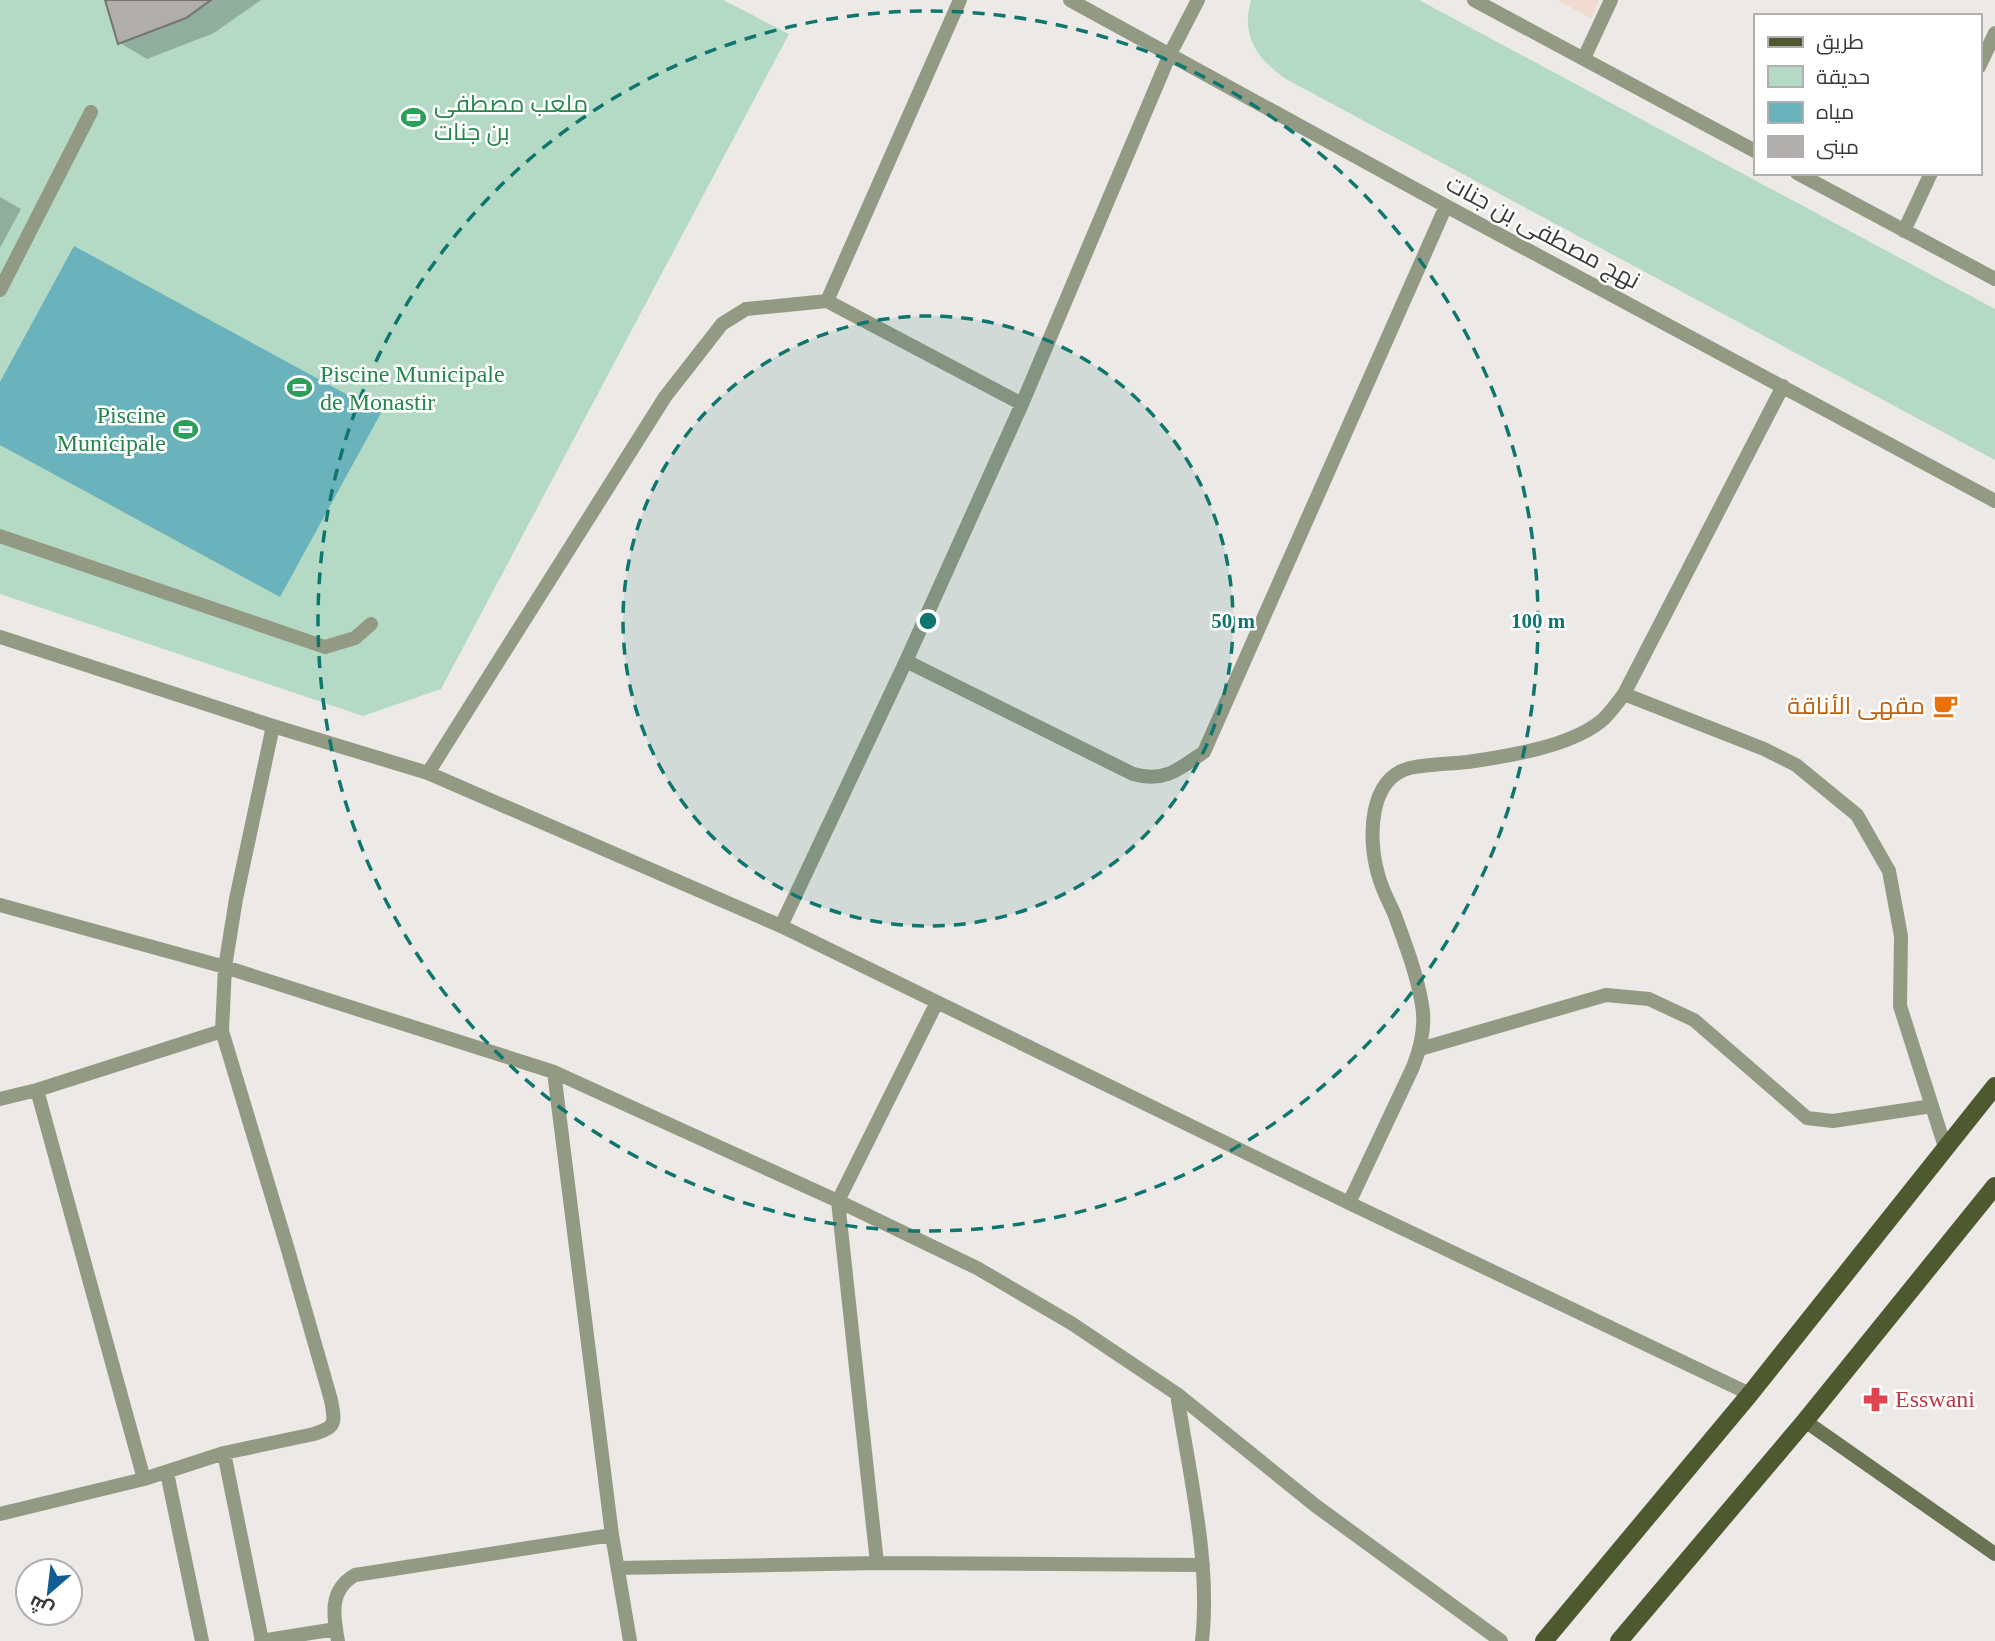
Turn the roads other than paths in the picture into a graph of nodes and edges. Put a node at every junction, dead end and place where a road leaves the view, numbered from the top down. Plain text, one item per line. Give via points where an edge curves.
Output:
1 (960, 0) edge
2 (1070, 0) edge
3 (1198, 0) edge
4 (1474, 0) edge
5 (1611, 0) edge
6 (1995, 33) edge
7 (1170, 54) junction
8 (1584, 58) junction
9 (1981, 63) edge
10 (91, 112) dead end
11 (1754, 150) edge
12 (1801, 175) edge
13 (1930, 175) edge
14 (1447, 206) junction
15 (1904, 231) junction
16 (1995, 279) edge
17 (0, 289) edge
18 (827, 301) junction
19 (1783, 386) junction
20 (1022, 404) junction
21 (1995, 501) edge
22 (0, 536) edge
23 (371, 624) dead end
24 (0, 637) edge
25 (906, 660) junction
26 (1624, 694) junction
27 (273, 726) junction
28 (428, 774) junction
29 (0, 905) edge
30 (781, 926) junction
31 (225, 967) junction
32 (937, 1002) junction
33 (222, 1031) junction
34 (1420, 1049) junction
35 (554, 1072) junction
36 (1995, 1086) edge
37 (37, 1090) junction
38 (0, 1099) edge
39 (1932, 1107) junction
40 (1945, 1147) junction
41 (1995, 1186) edge
42 (838, 1201) junction
43 (1349, 1203) junction
44 (1177, 1394) junction
45 (1750, 1394) junction
46 (1805, 1421) junction
47 (224, 1453) junction
48 (167, 1473) junction
49 (144, 1479) junction
50 (0, 1514) edge
51 (612, 1535) junction
52 (1995, 1553) edge
53 (877, 1563) junction
54 (1203, 1564) junction
55 (618, 1568) junction
56 (337, 1635) edge
57 (202, 1641) edge
58 (262, 1641) edge
59 (630, 1641) edge
60 (1202, 1641) edge
61 (1501, 1641) edge
62 (1544, 1641) edge
63 (1619, 1641) edge

1 - 18 street
2 - 7 street, نهج مصطفى بن جنات
3 - 7 street
4 - 8 street
5 - 8 street
6 - 9 street
7 - 14 street, نهج مصطفى بن جنات
7 - 20 street
8 - 11 street
10 - 17 street
12 - 15 street
13 - 15 street
14 - 19 street, نهج مصطفى بن جنات
14 - 25 street via 1204,752 1170,775 1145,778
15 - 16 street
18 - 20 street
18 - 28 street via 746,309 722,324 665,397
19 - 21 street, نهج مصطفى بن جنات
19 - 26 street
20 - 25 street
22 - 23 street via 325,647 355,638
24 - 27 street
25 - 30 street
26 - 34 street via 1601,722 1573,738 1468,762 1423,765 1399,771 1385,784 1375,807 1373,840 1378,874 1407,946 1422,1005
26 - 39 street via 1796,765 1857,815 1889,871 1901,936 1900,1006
27 - 28 street
27 - 31 street
28 - 30 street
29 - 31 street
30 - 32 street
31 - 33 street
31 - 35 street
32 - 42 street
32 - 43 street
33 - 37 street
33 - 47 street via 335,1419 328,1430
34 - 39 street via 1606,995 1649,999 1694,1020 1807,1118 1833,1121
34 - 43 street
35 - 42 street
35 - 51 street
36 - 40 main road
37 - 38 street
37 - 49 street
39 - 40 street
40 - 45 main road
41 - 46 main road
42 - 44 street via 977,1268 1071,1323
42 - 53 street
43 - 45 street
44 - 54 street
44 - 61 street via 1316,1506
45 - 62 main road
46 - 52 street
46 - 63 main road
47 - 48 street
47 - 58 street
48 - 49 street
48 - 57 street
49 - 50 street
51 - 55 street
51 - 56 street via 355,1575 338,1589
53 - 54 street
53 - 55 street
54 - 60 street via 1206,1607
55 - 59 street
56 - 58 street

